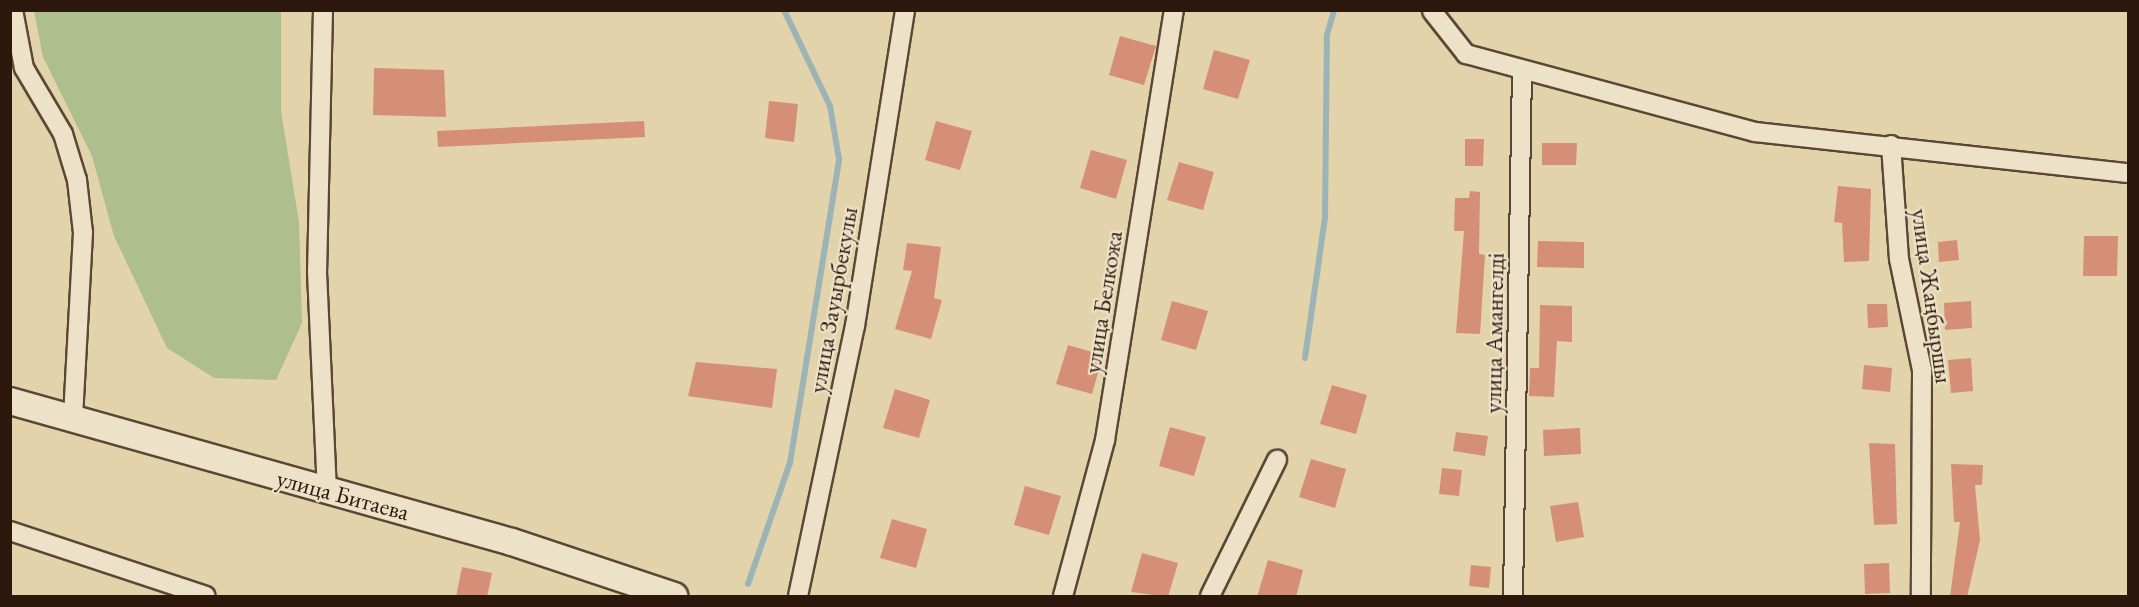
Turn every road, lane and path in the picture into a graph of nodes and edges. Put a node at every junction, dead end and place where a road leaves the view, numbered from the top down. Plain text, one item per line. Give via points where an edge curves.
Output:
1 (13, 10) edge
2 (323, 10) edge
3 (905, 10) edge
4 (1174, 10) edge
5 (1432, 11) edge
6 (1522, 71) junction
7 (1891, 145) junction
8 (2128, 173) edge
9 (10, 401) edge
10 (73, 420) junction
11 (1278, 460) dead end
12 (327, 490) junction
13 (10, 531) edge
14 (206, 597) edge
15 (674, 597) edge
16 (798, 597) edge
17 (1063, 597) edge
18 (1210, 597) edge
19 (1514, 597) edge
20 (1921, 597) edge

1 - 10 street via 24,68 63,134 77,180 83,232
2 - 12 street via 317,272
3 - 16 street, улица Зауырбекулы via 855,326
4 - 17 street, улица Белкожа via 1105,440
5 - 6 street via 1466,54
6 - 7 street via 1755,132
6 - 19 street, улица Амангелді
7 - 8 street
7 - 20 street, улица Жаңбыршы via 1899,259 1922,370
9 - 10 street, улица Битаева
10 - 12 street, улица Битаева
11 - 18 street
12 - 15 street, улица Битаева via 512,542
13 - 14 street

